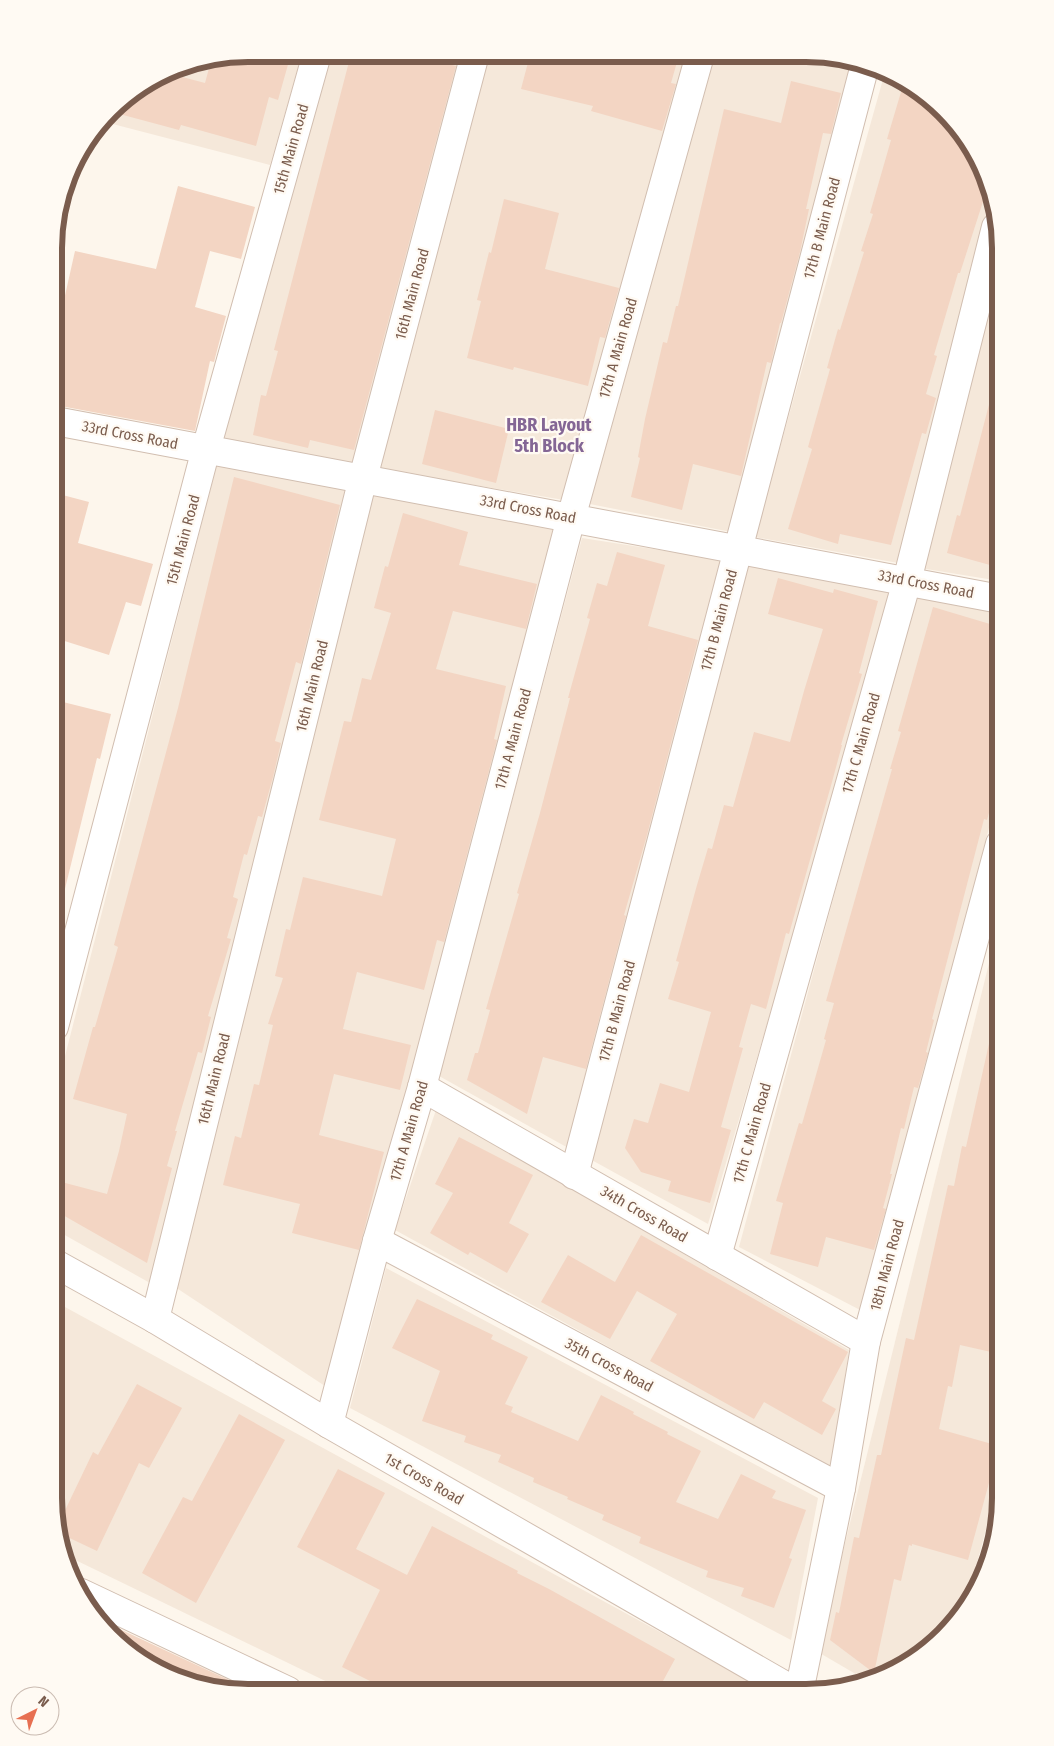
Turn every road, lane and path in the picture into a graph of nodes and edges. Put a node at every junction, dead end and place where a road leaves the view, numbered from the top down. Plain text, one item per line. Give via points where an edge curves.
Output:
1 (315, 62) edge
2 (473, 62) edge
3 (698, 62) edge
4 (864, 72) edge
5 (992, 244) edge
6 (62, 422) edge
7 (206, 449) junction
8 (363, 478) junction
9 (571, 518) junction
10 (738, 549) junction
11 (907, 581) junction
12 (992, 597) edge
13 (992, 874) edge
14 (62, 997) edge
15 (422, 1087) junction
16 (574, 1175) junction
17 (378, 1241) junction
18 (717, 1256) junction
19 (62, 1267) edge
20 (155, 1319) junction
21 (866, 1341) junction
22 (330, 1424) junction
23 (841, 1488) junction
24 (93, 1600) edge
25 (273, 1684) edge
26 (784, 1684) edge
27 (800, 1684) edge

1 - 7 street, 15th Main Road
2 - 8 street, 16th Main Road
3 - 9 street, 17th A Main Road
4 - 10 street, 17th B Main Road
5 - 11 street, 17th C Main Road
6 - 7 street, 33rd Cross Road
7 - 8 street, 33rd Cross Road
7 - 14 street, 15th Main Road
8 - 9 street, 33rd Cross Road
8 - 20 street, 16th Main Road
9 - 10 street, 33rd Cross Road
9 - 15 street, 17th A Main Road
10 - 11 street, 33rd Cross Road
10 - 16 street, 17th B Main Road
11 - 12 street, 33rd Cross Road
11 - 18 street, 17th C Main Road
13 - 21 street, 18th Main Road
15 - 16 street, 34th Cross Road
15 - 17 street, 17th A Main Road
16 - 18 street, 34th Cross Road
17 - 22 street, 17th A Main Road
17 - 23 street, 35th Cross Road
18 - 21 street, 34th Cross Road
19 - 20 street, 1st Cross Road
20 - 22 street, 1st Cross Road
21 - 23 street, 18th Main Road
22 - 26 street, 1st Cross Road
23 - 27 street, 18th Main Road
24 - 25 street

